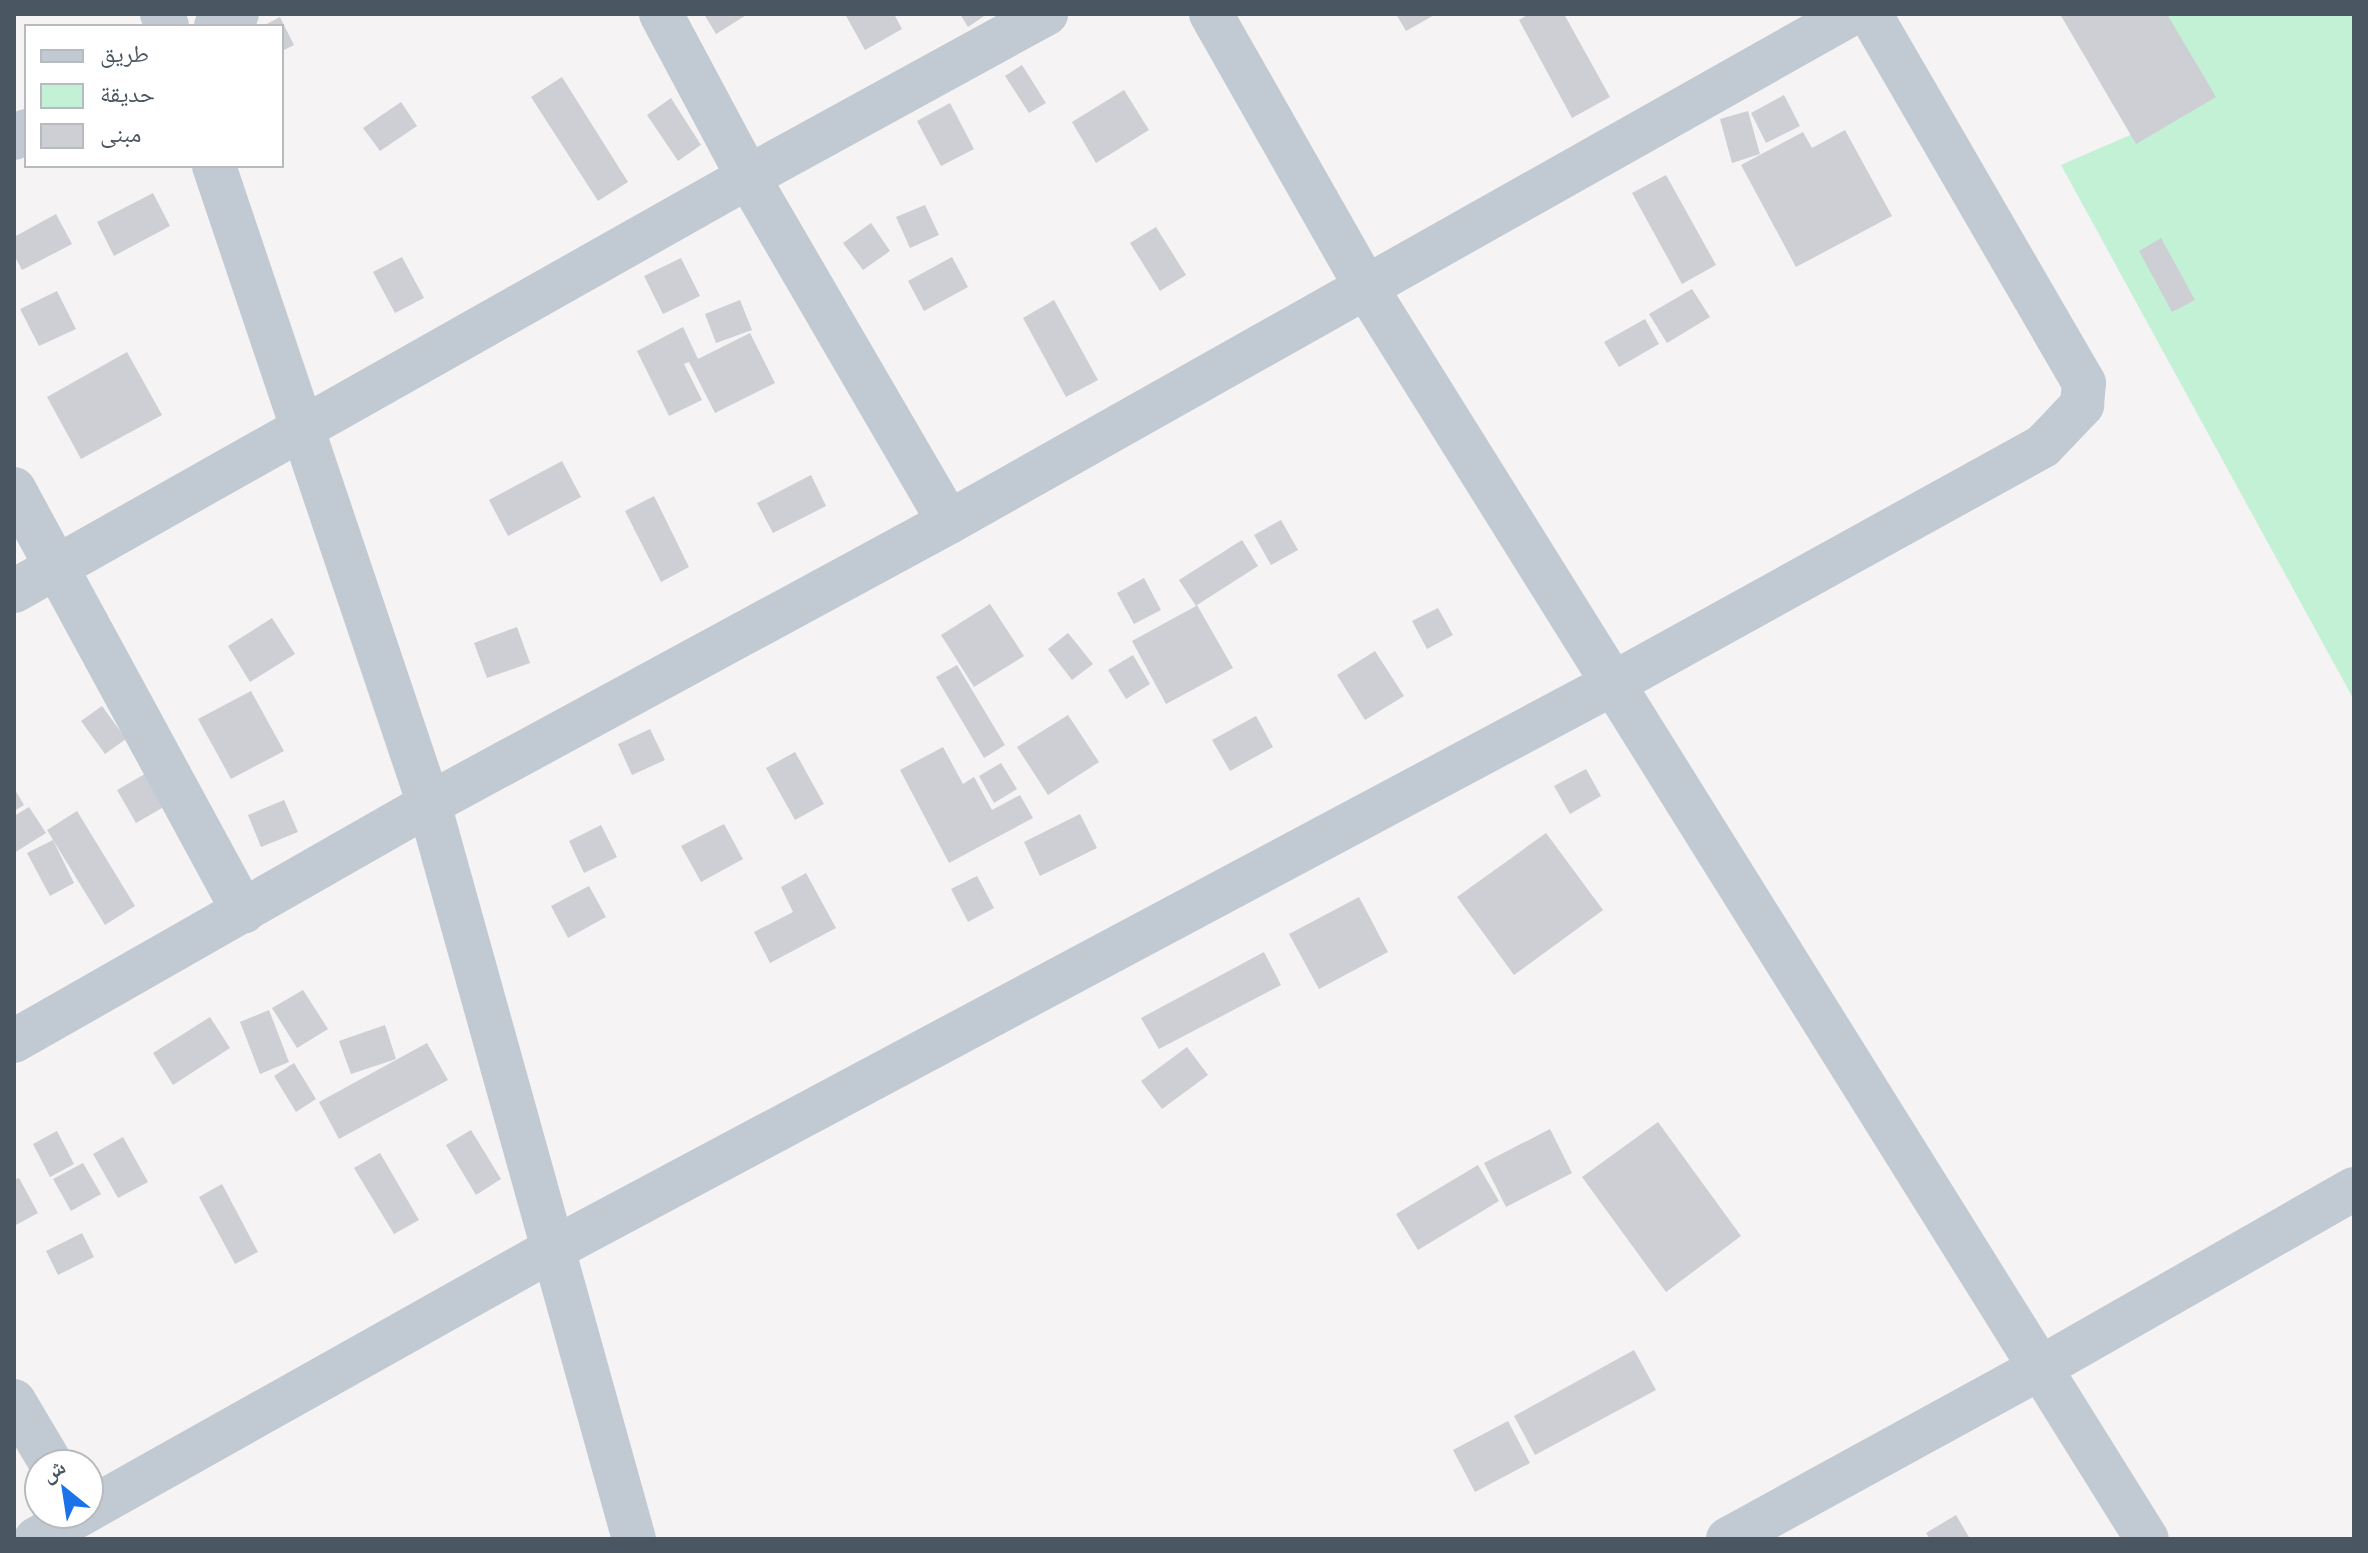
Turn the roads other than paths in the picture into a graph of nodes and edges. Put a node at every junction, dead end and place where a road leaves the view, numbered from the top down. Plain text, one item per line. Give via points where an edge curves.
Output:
1 (237, 14) edge
2 (661, 14) edge
3 (1046, 14) edge
4 (1211, 14) edge
5 (1851, 14) edge
6 (1870, 14) edge
7 (220, 24) edge
8 (215, 168) edge
9 (748, 177) junction
10 (1367, 289) junction
11 (300, 428) junction
12 (14, 489) edge
13 (949, 522) junction
14 (56, 567) junction
15 (14, 591) edge
16 (1612, 684) junction
17 (429, 804) junction
18 (244, 912) junction
19 (14, 1041) edge
20 (2354, 1189) edge
21 (555, 1248) junction
22 (2040, 1368) junction
23 (14, 1401) edge
24 (42, 1449) edge
25 (104, 1501) edge
26 (54, 1529) edge
27 (36, 1539) edge
28 (634, 1539) edge
29 (1728, 1539) edge
30 (2147, 1539) edge

1 - 7 street
2 - 9 street
3 - 9 street
4 - 10 street
5 - 10 street
6 - 16 street via 2066,347 2084,383 2082,405 2043,446 2016,463
8 - 11 street
9 - 11 street
9 - 13 street
10 - 13 street
10 - 16 street
11 - 14 street
11 - 17 street
12 - 14 street
13 - 17 street
14 - 15 street
14 - 18 street
16 - 21 street
16 - 22 street
17 - 18 street
17 - 21 street
18 - 19 street
20 - 22 street
21 - 25 street
21 - 28 street
22 - 29 street
22 - 30 street
23 - 24 street
26 - 27 street

